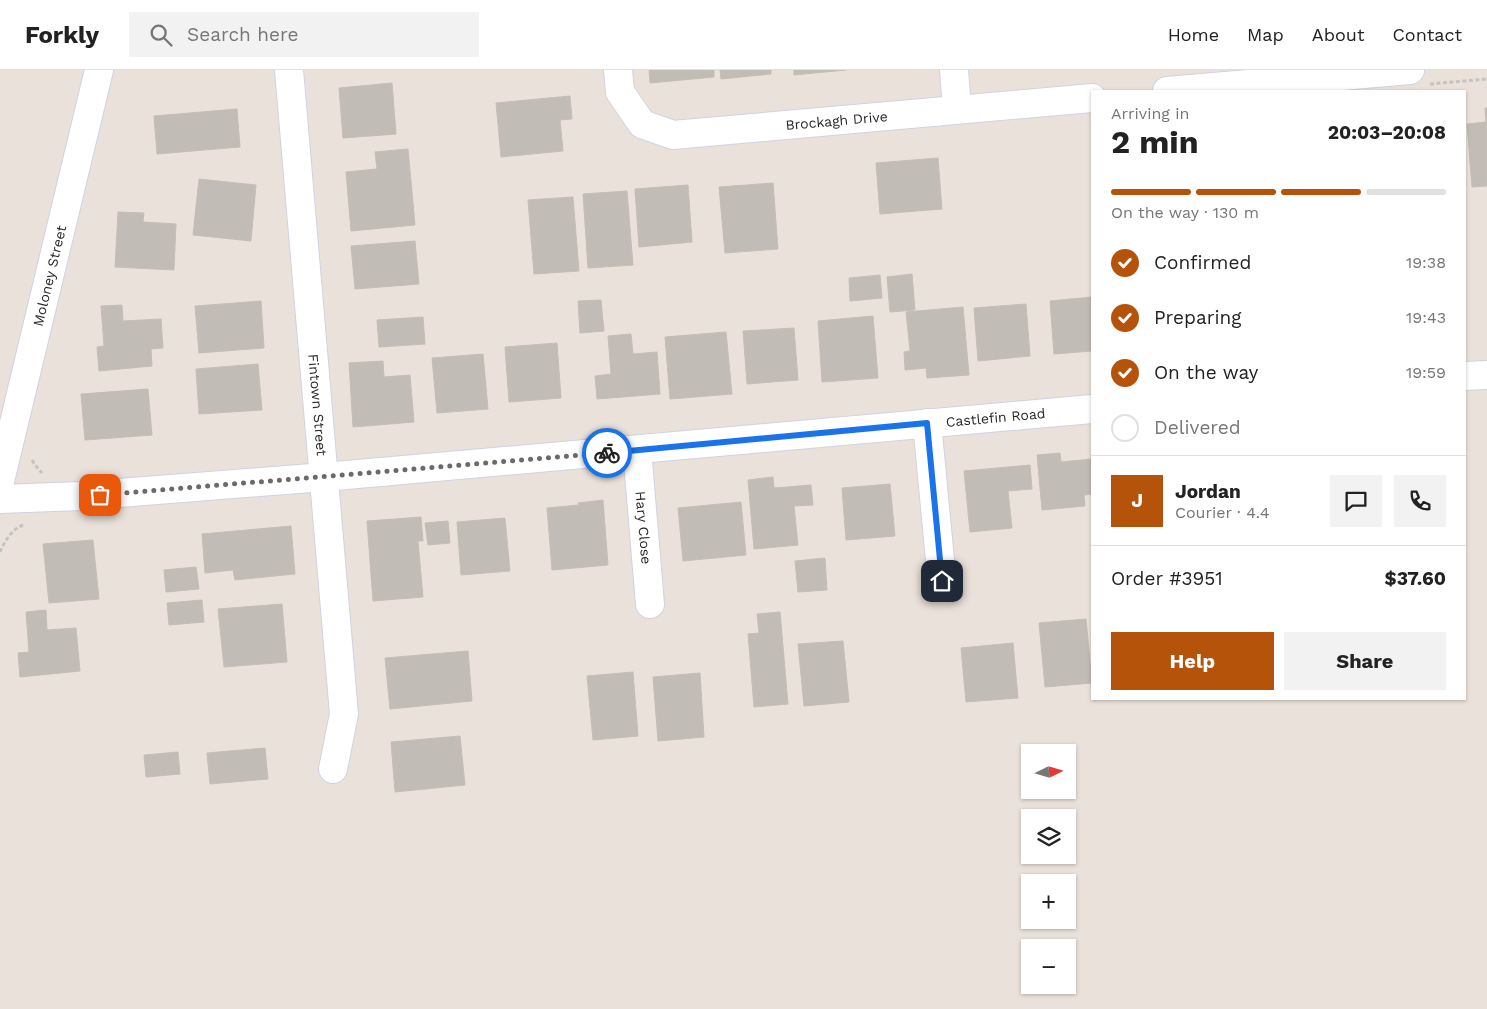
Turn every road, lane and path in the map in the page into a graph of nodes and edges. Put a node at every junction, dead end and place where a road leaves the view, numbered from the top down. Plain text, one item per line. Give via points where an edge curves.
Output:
1 (99, 70) edge
2 (288, 70) edge
3 (618, 70) edge
4 (954, 70) edge
5 (1410, 70) edge
6 (1302, 75) edge
7 (1175, 90) edge
8 (1091, 98) edge
9 (957, 109) junction
10 (1487, 374) edge
11 (1466, 376) edge
12 (1091, 409) edge
13 (927, 423) junction
14 (637, 450) junction
15 (324, 477) junction
16 (0, 481) edge
17 (0, 499) edge
18 (942, 581) dead end
19 (650, 604) dead end
20 (333, 769) dead end

1 - 16 street, Moloney Street
2 - 15 street, Fintown Street
3 - 9 street, Brockagh Drive via 620,92 642,124 672,135
4 - 9 street
5 - 6 street
6 - 7 street
8 - 9 street, Brockagh Drive
10 - 11 street
12 - 13 street, Castlefin Road
13 - 14 street, Castlefin Road
13 - 18 street
14 - 15 street, Castlefin Road
14 - 19 street, Hary Close
15 - 17 street, Castlefin Road
15 - 20 street, Fintown Street via 344,714

